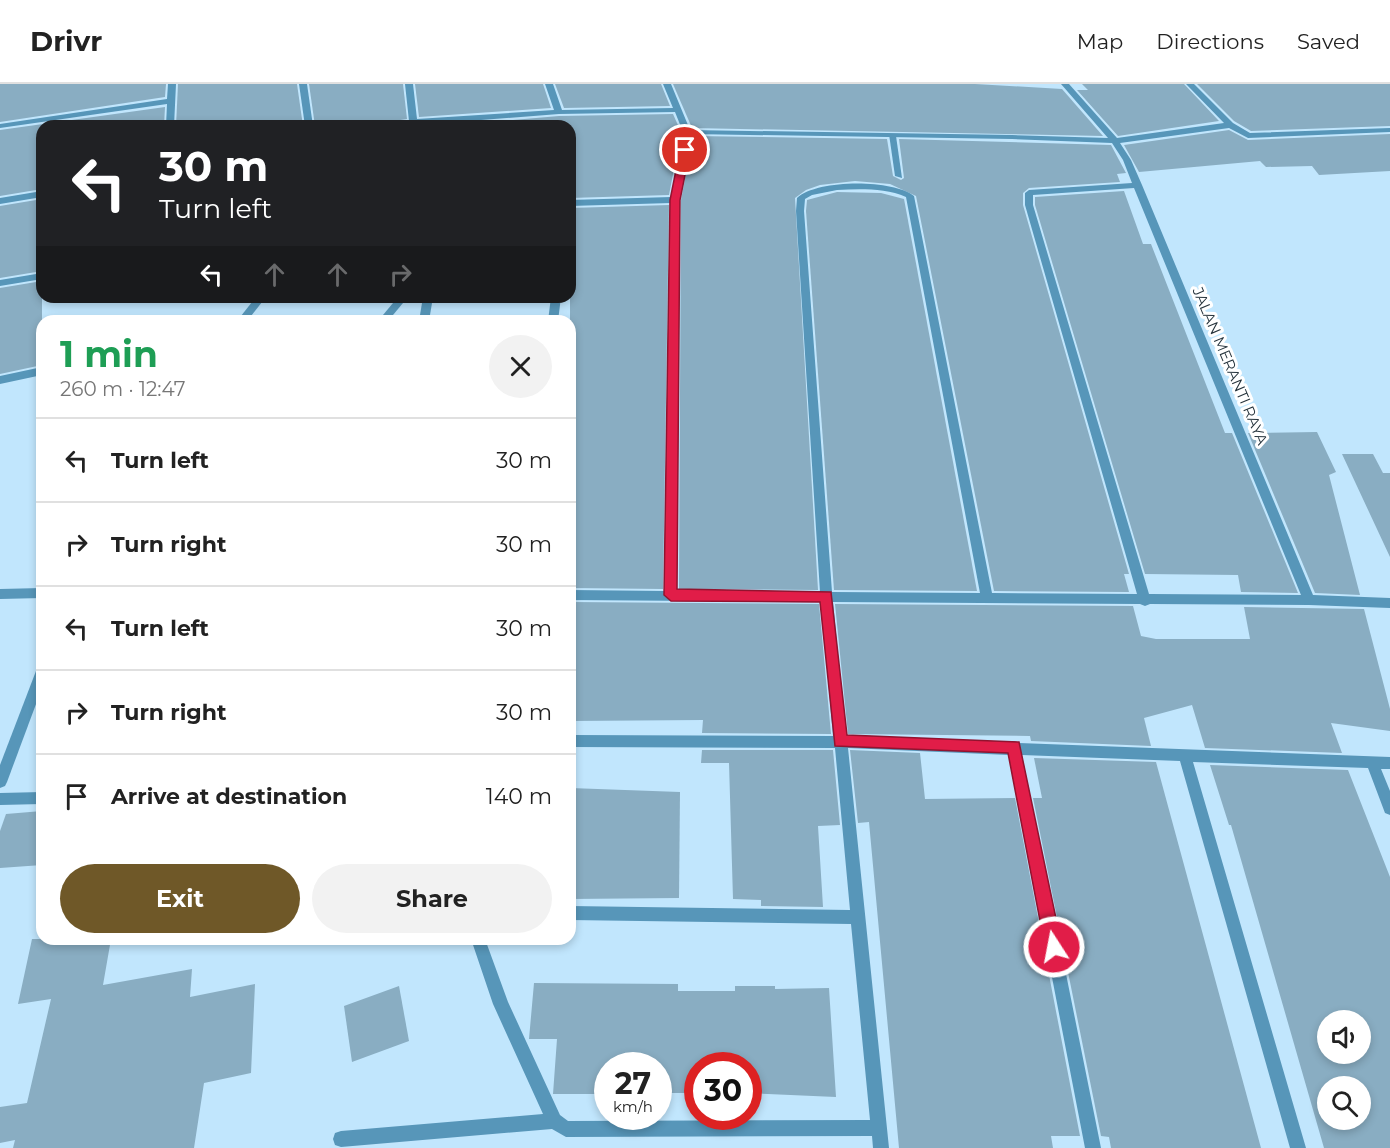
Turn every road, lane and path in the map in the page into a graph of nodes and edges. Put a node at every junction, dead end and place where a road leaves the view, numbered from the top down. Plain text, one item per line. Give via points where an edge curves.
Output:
1 (171, 84) edge
2 (303, 84) edge
3 (409, 84) edge
4 (549, 84) edge
5 (667, 84) edge
6 (1065, 84) edge
7 (1190, 84) edge
8 (171, 101) junction
9 (678, 110) junction
10 (559, 112) junction
11 (41, 120) edge
12 (170, 120) edge
13 (308, 120) edge
14 (410, 120) edge
15 (460, 120) edge
16 (36, 121) edge
17 (1230, 125) junction
18 (0, 126) edge
19 (1390, 130) edge
20 (687, 132) junction
21 (892, 136) junction
22 (1115, 141) junction
23 (899, 176) dead end
24 (1138, 185) junction
25 (36, 195) edge
26 (675, 200) junction
27 (0, 201) edge
28 (576, 203) edge
29 (36, 277) edge
30 (0, 283) edge
31 (256, 303) edge
32 (398, 303) edge
33 (247, 315) edge
34 (388, 315) edge
35 (36, 372) edge
36 (0, 380) edge
37 (36, 593) edge
38 (0, 594) edge
39 (576, 595) edge
40 (671, 595) junction
41 (826, 596) junction
42 (987, 598) junction
43 (1309, 600) junction
44 (1145, 601) junction
45 (1390, 603) edge
46 (36, 687) edge
47 (576, 741) edge
48 (840, 742) junction
49 (1014, 747) junction
50 (1185, 755) junction
51 (1372, 763) junction
52 (1390, 763) edge
53 (0, 782) edge
54 (36, 798) edge
55 (0, 799) edge
56 (1390, 808) edge
57 (576, 914) edge
58 (858, 917) junction
59 (480, 945) edge
60 (554, 1121) junction
61 (879, 1128) junction
62 (341, 1139) dead end
63 (881, 1148) edge
64 (1093, 1148) edge
65 (1298, 1148) edge

1 - 8 street
2 - 13 street
3 - 14 street
4 - 10 street
5 - 9 street
6 - 22 street, JALAN MERANTI RAYA
7 - 17 street
8 - 11 street
8 - 12 street
9 - 10 street
9 - 20 street
10 - 15 street
16 - 18 street
17 - 19 street via 1240,133 1261,137
17 - 22 street
20 - 21 street
20 - 26 street
21 - 22 street
21 - 23 street
22 - 24 street, JALAN MERANTI RAYA
24 - 43 street, JALAN MERANTI RAYA
24 - 44 street via 1029,193 1029,205
25 - 27 street
26 - 28 street
26 - 40 street
29 - 30 street
31 - 33 street
32 - 34 street
35 - 36 street
37 - 38 street
39 - 40 street
40 - 41 street
41 - 42 street
41 - 42 street via 801,198 819,189 891,188 910,196 913,204
41 - 48 street
42 - 44 street
43 - 44 street
43 - 45 street
46 - 53 street
47 - 48 street
48 - 49 street
48 - 58 street
49 - 50 street
49 - 64 street
50 - 51 street
50 - 65 street
51 - 52 street
51 - 56 street
54 - 55 street
57 - 58 street
58 - 61 street
59 - 60 street via 501,1004
60 - 61 street via 566,1129 582,1130
60 - 62 street
61 - 63 street

